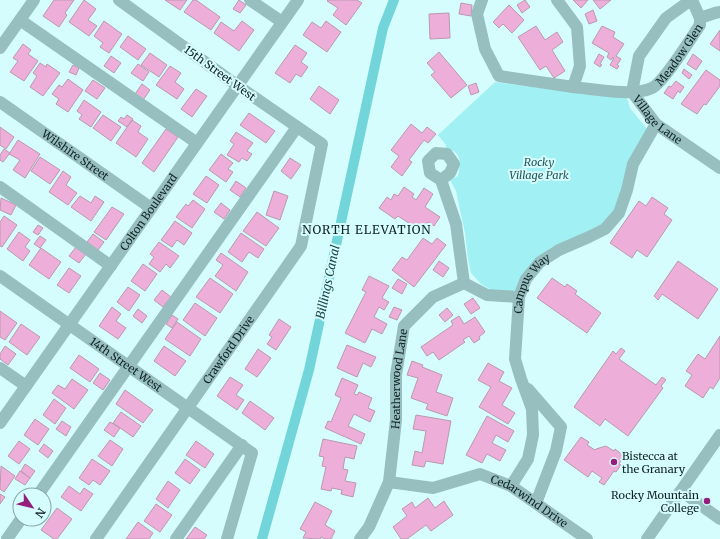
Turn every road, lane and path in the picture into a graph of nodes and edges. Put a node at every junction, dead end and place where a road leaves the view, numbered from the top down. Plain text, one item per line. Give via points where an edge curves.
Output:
1 (34, 0) edge
2 (119, 0) edge
3 (250, 0) edge
4 (298, 0) edge
5 (482, 0) edge
6 (557, 0) edge
7 (692, 0) edge
8 (720, 12) edge
9 (700, 18) junction
10 (20, 20) junction
11 (282, 22) junction
12 (0, 48) edge
13 (238, 86) junction
14 (573, 86) junction
15 (632, 92) junction
16 (0, 102) edge
17 (656, 124) junction
18 (297, 127) junction
19 (197, 143) junction
20 (322, 144) joint
21 (720, 168) edge
22 (441, 180) dead end
23 (0, 188) edge
24 (151, 208) junction
25 (110, 266) junction
26 (0, 276) edge
27 (464, 283) junction
28 (519, 297) junction
29 (70, 325) junction
30 (129, 366) junction
31 (0, 368) edge
32 (521, 379) junction
33 (26, 386) junction
34 (188, 407) junction
35 (0, 423) edge
36 (720, 435) edge
37 (242, 445) junction
38 (389, 482) junction
39 (511, 486) junction
40 (44, 487) edge
41 (681, 491) junction
42 (536, 503) junction
43 (720, 519) edge
44 (15, 527) edge
45 (7, 539) edge
46 (96, 539) edge
47 (176, 539) edge
48 (227, 539) edge
49 (360, 539) edge
50 (587, 539) edge
51 (647, 539) edge

1 - 10 street
2 - 13 street, 15th Street West
3 - 11 street
4 - 11 street, Colton Boulevard
5 - 14 street, Meadow Glen via 477,14 485,49 499,76
6 - 14 street via 578,27 580,66
7 - 9 street, Meadow Glen
7 - 15 street, Village Lane via 666,18 639,56
8 - 9 street
9 - 15 street, Meadow Glen via 700,25 665,75 652,88
10 - 12 street
10 - 19 street
11 - 13 street, Colton Boulevard
13 - 18 street, 15th Street West
13 - 19 street, Colton Boulevard
14 - 15 street, Meadow Glen
15 - 17 street, Village Lane
16 - 24 street, Wilshire Street
17 - 21 street, Village Lane
17 - 28 street, Campus Way via 633,164 619,214 605,229 559,250 540,262 526,279
18 - 20 street, 15th Street West
18 - 30 street
19 - 24 street, Colton Boulevard
20 - 34 street, Crawford Drive via 300,246
22 - 27 street via 456,224
23 - 25 street
24 - 25 street, Colton Boulevard
25 - 29 street, Colton Boulevard
26 - 29 street, 14th Street West
27 - 28 street via 487,296
27 - 38 street, Heatherwood Lane via 434,297 404,326 396,375 396,420
28 - 32 street, Campus Way via 515,359
29 - 30 street, 14th Street West
29 - 33 street, Colton Boulevard
30 - 34 street, 14th Street West
30 - 40 street
31 - 33 street
32 - 39 street, Campus Way via 532,409 533,435 528,459
32 - 42 street via 561,427 556,451
33 - 35 street, Colton Boulevard
34 - 37 street, 14th Street West
34 - 46 street, Crawford Drive
36 - 41 street
37 - 47 street
37 - 48 street, 14th Street West via 252,453
38 - 39 street, Cedarwind Drive via 433,488 480,474
38 - 49 street via 369,527
39 - 42 street, Cedarwind Drive
41 - 43 street
41 - 51 street
42 - 50 street, Cedarwind Drive
44 - 45 street

